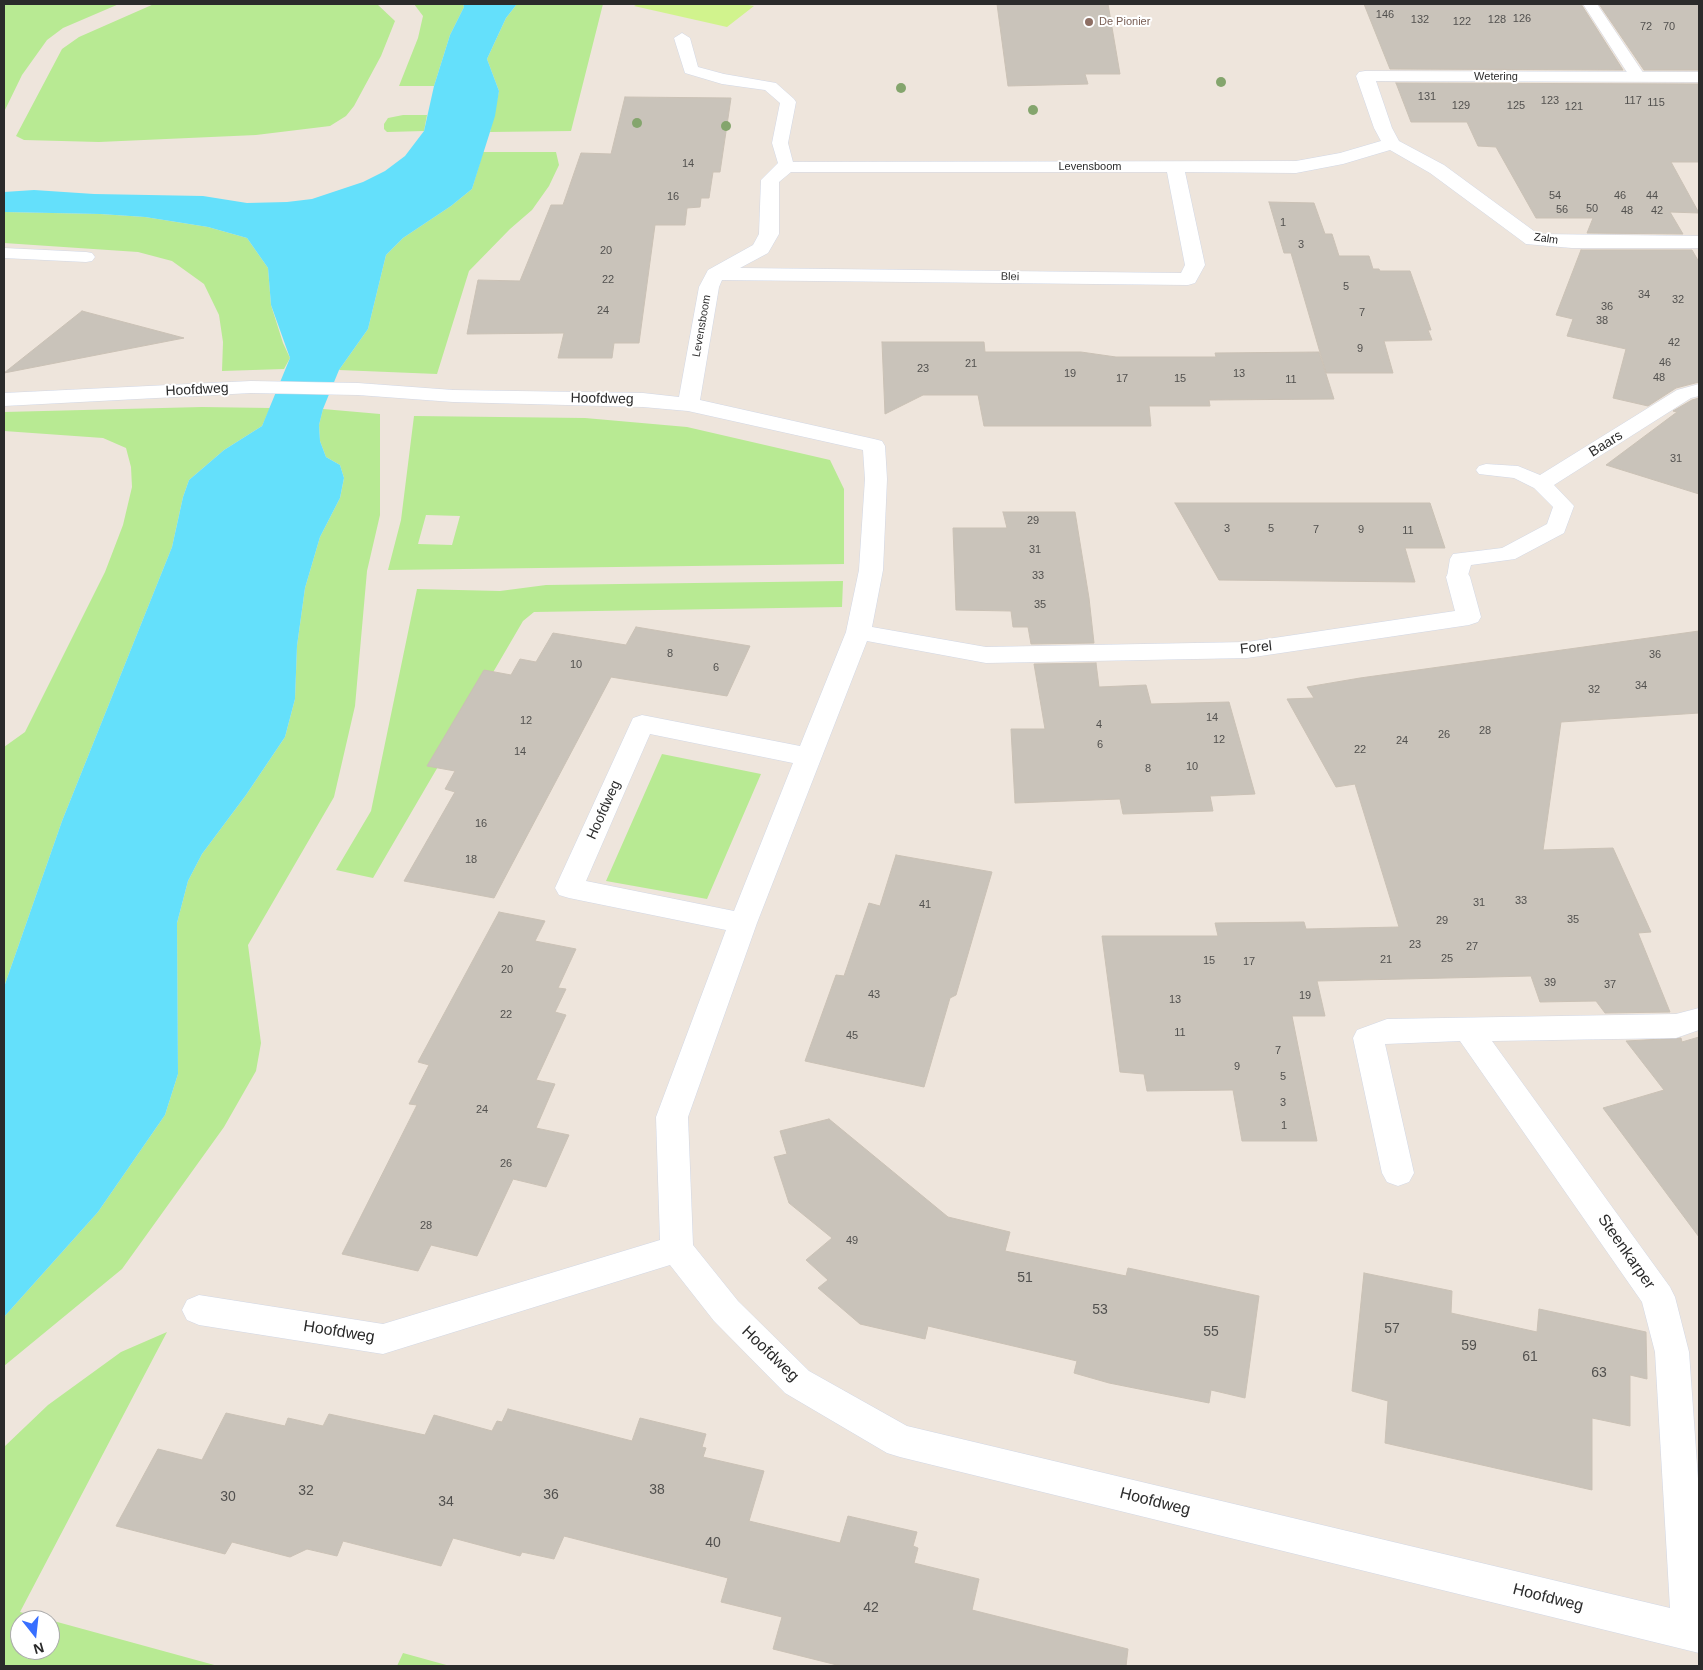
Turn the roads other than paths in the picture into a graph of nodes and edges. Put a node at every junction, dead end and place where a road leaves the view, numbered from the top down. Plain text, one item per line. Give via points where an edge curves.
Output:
1 (1590, 4) edge
2 (682, 38) dead end
3 (1638, 77) junction
4 (1699, 77) edge
5 (1392, 144) junction
6 (786, 166) junction
7 (1175, 167) junction
8 (1699, 242) edge
9 (4, 253) edge
10 (86, 257) dead end
11 (715, 274) junction
12 (1699, 390) edge
13 (4, 399) edge
14 (688, 404) junction
15 (1486, 470) dead end
16 (1541, 484) junction
17 (1458, 576) joint
18 (858, 632) junction
19 (809, 757) junction
20 (743, 923) junction
21 (1699, 1019) edge
22 (1468, 1030) junction
23 (1398, 1174) dead end
24 (677, 1249) junction
25 (199, 1310) dead end
26 (1695, 1633) edge

1 - 3 lane
2 - 6 lane via 691,70 722,79 770,86 788,102 780,143
3 - 4 street, Wetering
3 - 5 street, Wetering via 1365,76
5 - 7 street, Levensboom via 1296,167
5 - 8 street, Zalm via 1437,169 1533,240
6 - 7 street, Levensboom
6 - 11 street via 770,180 769,234 761,250
7 - 11 street, Blei via 1195,265 1188,279
9 - 10 lane
11 - 14 street, Levensboom via 708,287
12 - 16 lane, Baars via 1684,394
13 - 14 street, Hoofdweg via 251,387
14 - 18 street, Hoofdweg via 874,446 876,479 871,570
15 - 16 lane via 1518,472
16 - 17 lane, Forel via 1564,506 1556,528 1507,554 1461,559
17 - 18 street, Forel via 1469,617 1247,650 986,655
18 - 19 street, Hoofdweg
19 - 20 street, Hoofdweg
19 - 20 street, Hoofdweg via 642,724 569,888
20 - 24 street, Hoofdweg via 672,1117
21 - 22 street via 1676,1026
22 - 23 street via 1387,1031 1368,1038
22 - 26 street, Steenkarper via 1658,1297 1672,1352
24 - 25 street, Hoofdweg via 383,1339
24 - 26 street, Hoofdweg via 726,1311 797,1382 900,1441

